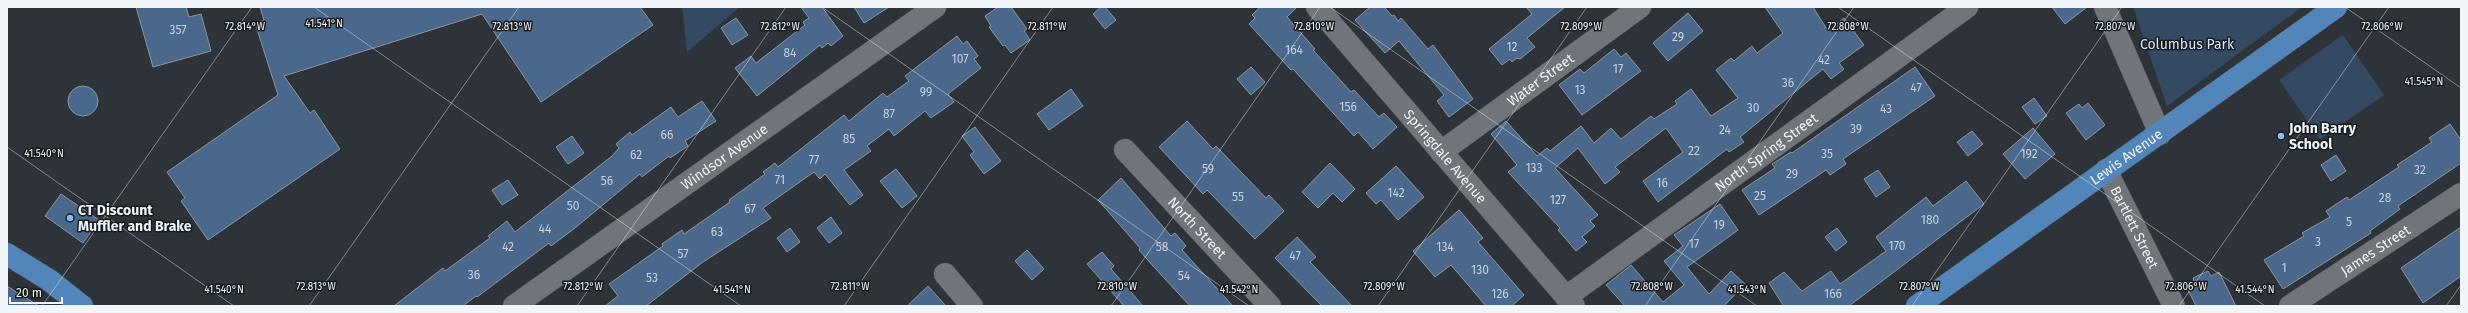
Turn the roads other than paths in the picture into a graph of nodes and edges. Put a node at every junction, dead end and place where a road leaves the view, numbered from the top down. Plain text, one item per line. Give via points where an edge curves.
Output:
1 (935, 7) edge
2 (1317, 7) edge
3 (1640, 7) edge
4 (1967, 7) edge
5 (2105, 7) edge
6 (2336, 7) edge
7 (2160, 134) junction
8 (1125, 150) dead end
9 (1441, 152) junction
10 (2106, 170) junction
11 (2461, 194) edge
12 (7, 254) edge
13 (946, 274) dead end
14 (1570, 302) edge
15 (82, 306) edge
16 (514, 306) edge
17 (972, 306) edge
18 (1270, 306) edge
19 (1917, 306) edge
20 (2174, 306) edge
21 (2290, 306) edge

1 - 16 street, Windsor Avenue
2 - 9 street, Springdale Avenue
3 - 9 street, Water Street
4 - 14 street, North Spring Street
5 - 7 street
6 - 7 main road, Lewis Avenue
7 - 10 main road, Lewis Avenue
8 - 18 street, North Street
9 - 14 street, Springdale Avenue
10 - 19 main road, Lewis Avenue
10 - 20 street, Bartlett Street
11 - 21 street, James Street
12 - 15 main road via 51,282
13 - 17 street

